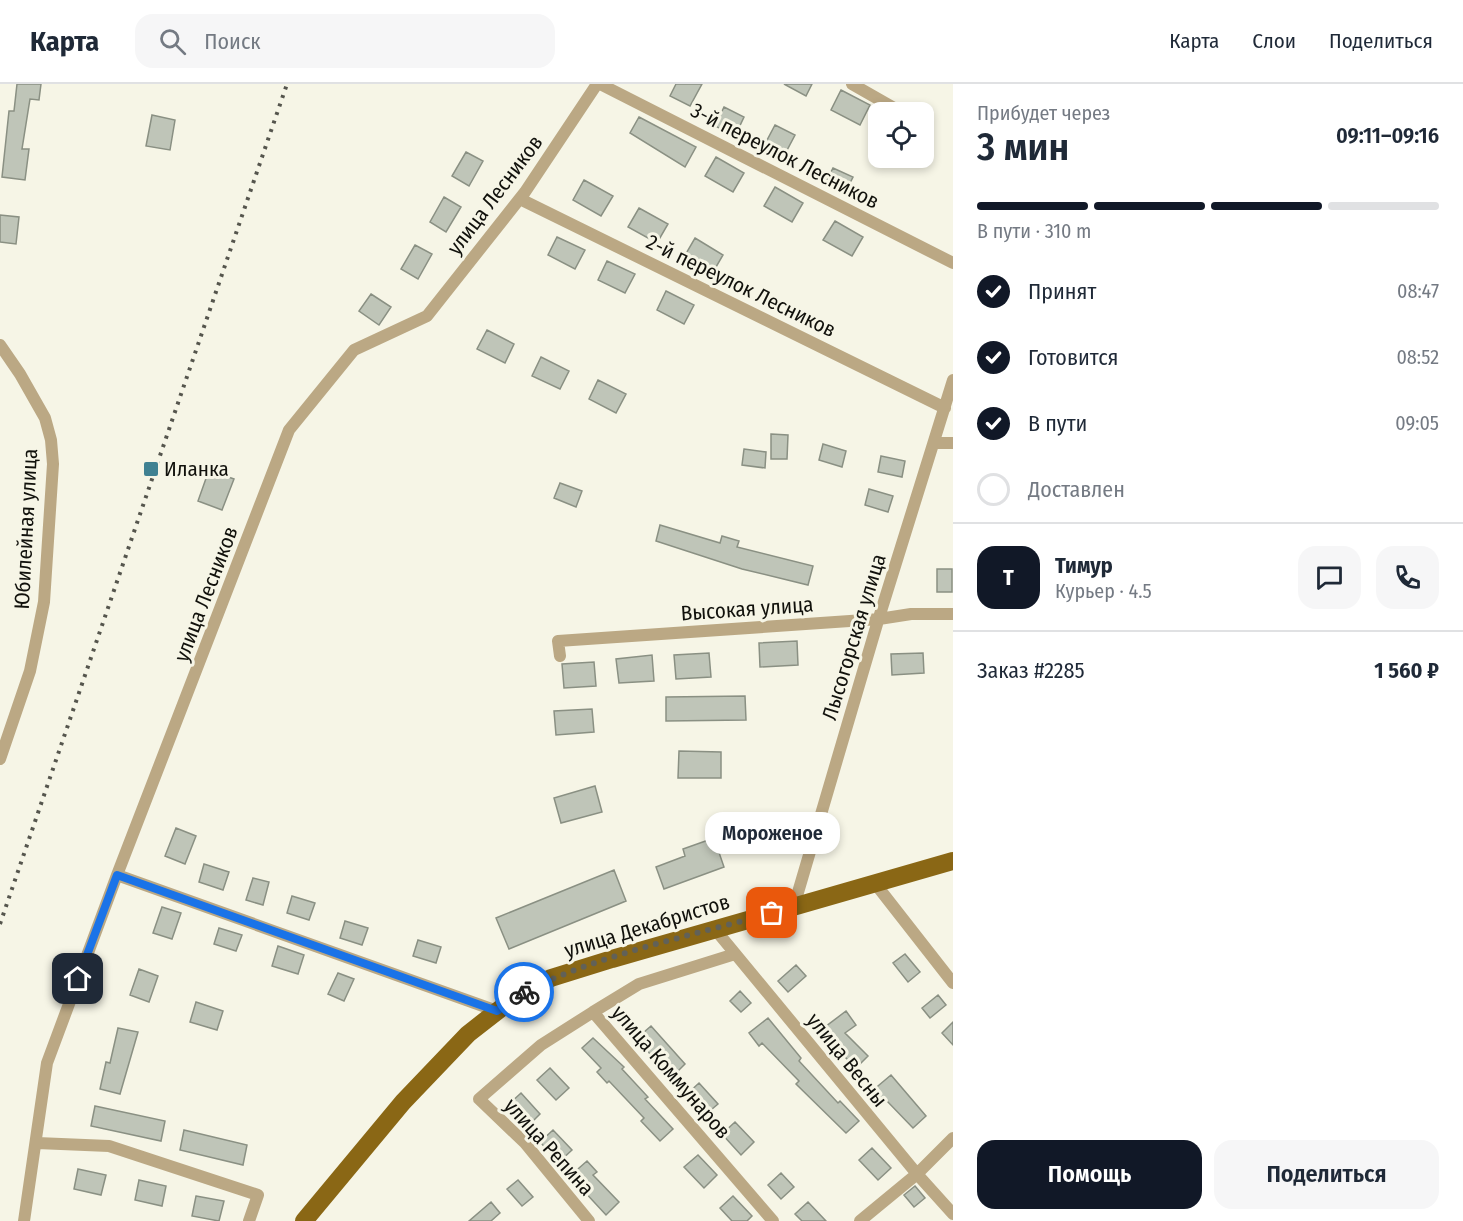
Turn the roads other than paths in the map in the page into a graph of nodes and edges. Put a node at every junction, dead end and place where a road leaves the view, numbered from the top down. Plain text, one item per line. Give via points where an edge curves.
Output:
1 (598, 84) edge
2 (852, 84) edge
3 (884, 102) edge
4 (520, 199) junction
5 (953, 263) edge
6 (0, 345) edge
7 (953, 380) edge
8 (945, 408) junction
9 (935, 442) junction
10 (953, 443) edge
11 (953, 614) edge
12 (879, 619) junction
13 (560, 656) dead end
14 (0, 759) edge
15 (953, 861) edge
16 (117, 875) junction
17 (874, 882) junction
18 (794, 906) junction
19 (714, 928) junction
20 (735, 954) junction
21 (953, 983) edge
22 (497, 1011) junction
23 (593, 1012) junction
24 (953, 1138) edge
25 (37, 1143) junction
26 (917, 1174) junction
27 (953, 1214) edge
28 (24, 1221) edge
29 (249, 1221) edge
30 (304, 1221) edge
31 (589, 1221) edge
32 (773, 1221) edge
33 (860, 1221) edge

1 - 4 street, улица Лесников
1 - 5 street, 3-й переулок Лесников
2 - 3 street
4 - 8 street, 2-й переулок Лесников
4 - 16 street, улица Лесников via 427,316 354,350 289,430
6 - 14 street, Юбилейная улица via 45,418 53,464 44,602 30,671
7 - 8 street, Лысогорская улица
8 - 9 street, Лысогорская улица
9 - 10 street
9 - 12 street, Лысогорская улица
11 - 12 street, Высокая улица
12 - 13 street, Высокая улица via 558,641
12 - 18 street, Лысогорская улица
15 - 17 main road, улица Декабристов
16 - 22 street
16 - 25 street, улица Лесников via 47,1063
17 - 18 main road, улица Декабристов
17 - 21 street
18 - 19 main road, улица Декабристов
19 - 20 street, улица Весны
19 - 22 main road, улица Декабристов via 551,978
20 - 23 street, улица Коммунаров via 639,984
20 - 26 street, улица Весны
22 - 30 main road, улица Декабристов via 468,1034 403,1102
23 - 31 street, улица Репина via 542,1045 479,1099 525,1143
23 - 32 street, улица Коммунаров
24 - 26 street
25 - 28 street, улица Лесников
25 - 29 street via 109,1146 258,1195
26 - 27 street, улица Весны
26 - 33 street

